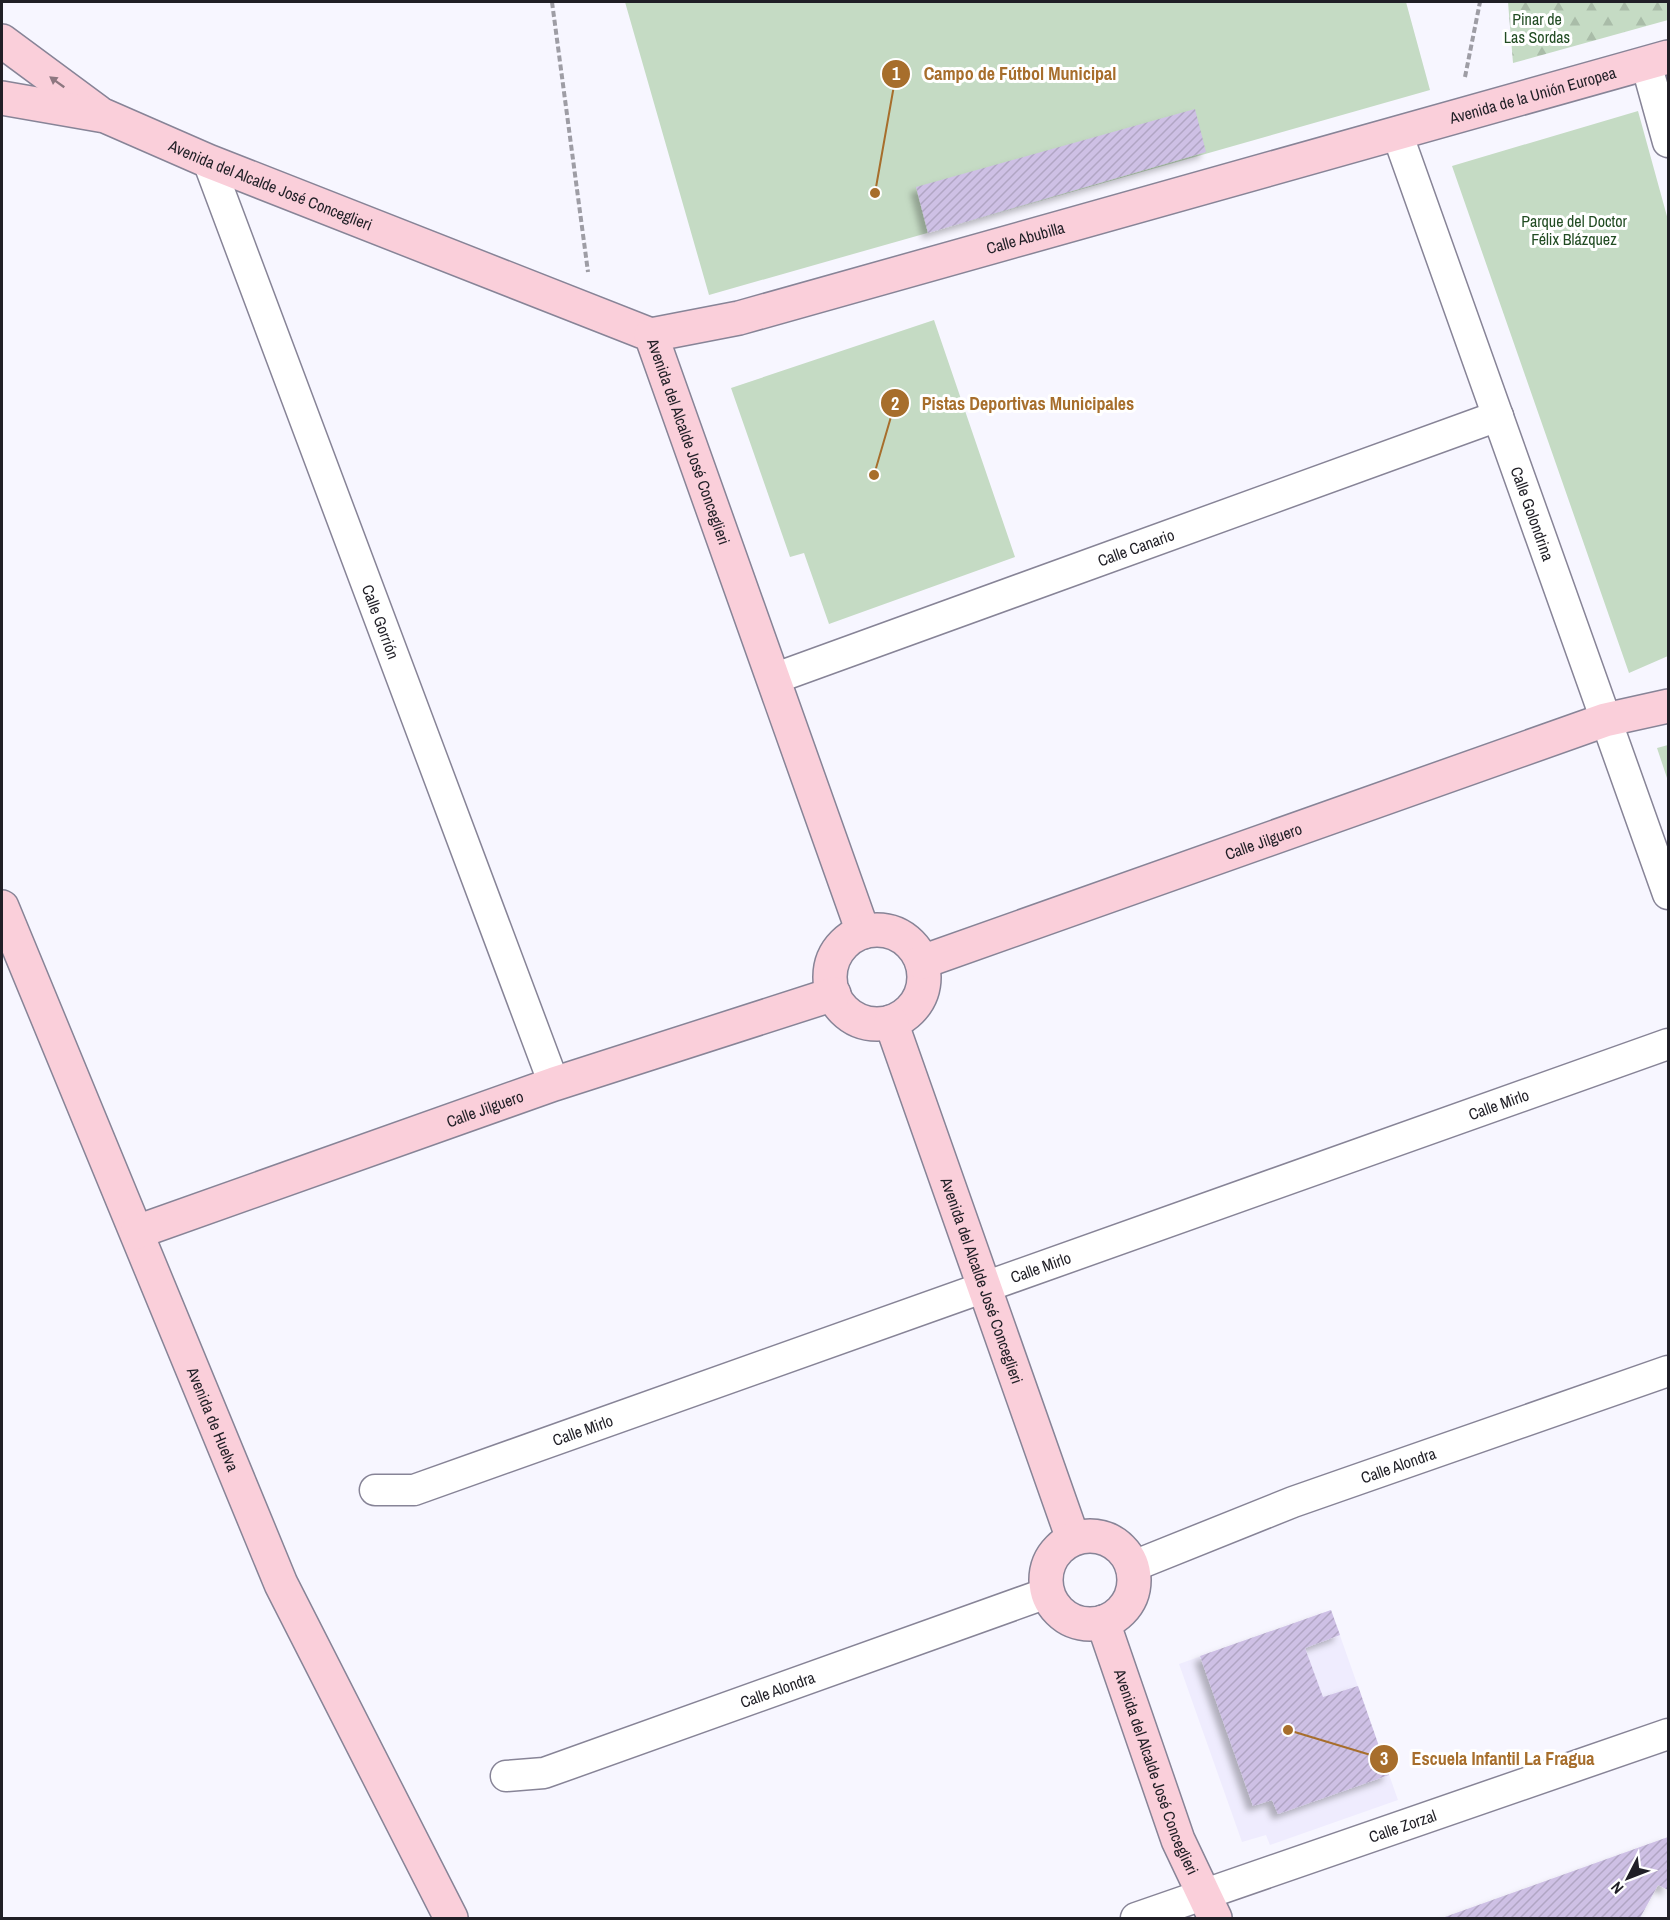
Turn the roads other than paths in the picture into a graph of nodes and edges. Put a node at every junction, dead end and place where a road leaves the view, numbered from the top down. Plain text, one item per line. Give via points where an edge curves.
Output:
1 (2, 41) edge
2 (1657, 60) edge
3 (2, 98) edge
4 (105, 116) junction
5 (1397, 133) junction
6 (1668, 142) edge
7 (208, 161) junction
8 (651, 334) junction
9 (1498, 416) junction
10 (773, 679) junction
11 (1668, 685) edge
12 (1668, 706) edge
13 (1605, 720) junction
14 (1668, 894) edge
15 (2, 907) edge
16 (863, 932) junction
17 (922, 962) junction
18 (834, 994) junction
19 (891, 1022) junction
20 (1668, 1044) edge
21 (555, 1084) junction
22 (137, 1232) junction
23 (985, 1287) junction
24 (1668, 1371) edge
25 (375, 1490) dead end
26 (1073, 1539) junction
27 (1131, 1566) junction
28 (1047, 1593) junction
29 (1103, 1622) junction
30 (1668, 1734) edge
31 (506, 1776) dead end
32 (1208, 1907) edge
33 (451, 1918) edge
34 (1136, 1918) edge

4 -> 1 street, Avenida del Alcalde José Conceglieri
2 - 5 street, Avenida de la Unión Europea
2 - 6 street
3 - 4 street, Avenida del Alcalde José Conceglieri
4 - 7 street, Avenida del Alcalde José Conceglieri
5 - 8 street, Calle Abubilla via 739,318
5 - 9 street, Calle Golondrina
7 - 8 street, Avenida del Alcalde José Conceglieri
7 - 21 street, Calle Gorrión
8 - 10 street, Avenida del Alcalde José Conceglieri
9 - 10 street, Calle Canario
9 - 13 street, Calle Golondrina
10 - 16 street, Avenida del Alcalde José Conceglieri
11 - 13 street
12 - 13 street
13 - 14 street, Calle Golondrina
13 - 17 street, Calle Jilguero
15 - 22 street, Avenida de Huelva
16 - 17 street via 891,932 905,939
16 - 18 street via 849,939 832,964 830,980
17 - 19 street via 922,992 915,1005
18 - 19 street via 857,1019 868,1023
18 - 21 street, Calle Jilguero
19 - 23 street, Avenida del Alcalde José Conceglieri
20 - 23 street, Calle Mirlo
21 - 22 street, Calle Jilguero
22 - 33 street, Avenida de Huelva via 281,1584
23 - 25 street, Calle Mirlo via 414,1490
23 - 26 street, Avenida del Alcalde José Conceglieri
24 - 27 street, Calle Alondra via 1293,1502
26 - 27 street via 1087,1536 1115,1544
26 - 28 street via 1062,1546 1047,1567
27 - 29 street via 1129,1600 1118,1614
28 - 29 street via 1054,1606 1069,1618 1089,1624
28 - 31 street, Calle Alondra via 544,1773
29 - 32 street, Avenida del Alcalde José Conceglieri via 1178,1840
30 - 32 street, Calle Zorzal
32 - 34 street, Calle Zorzal

